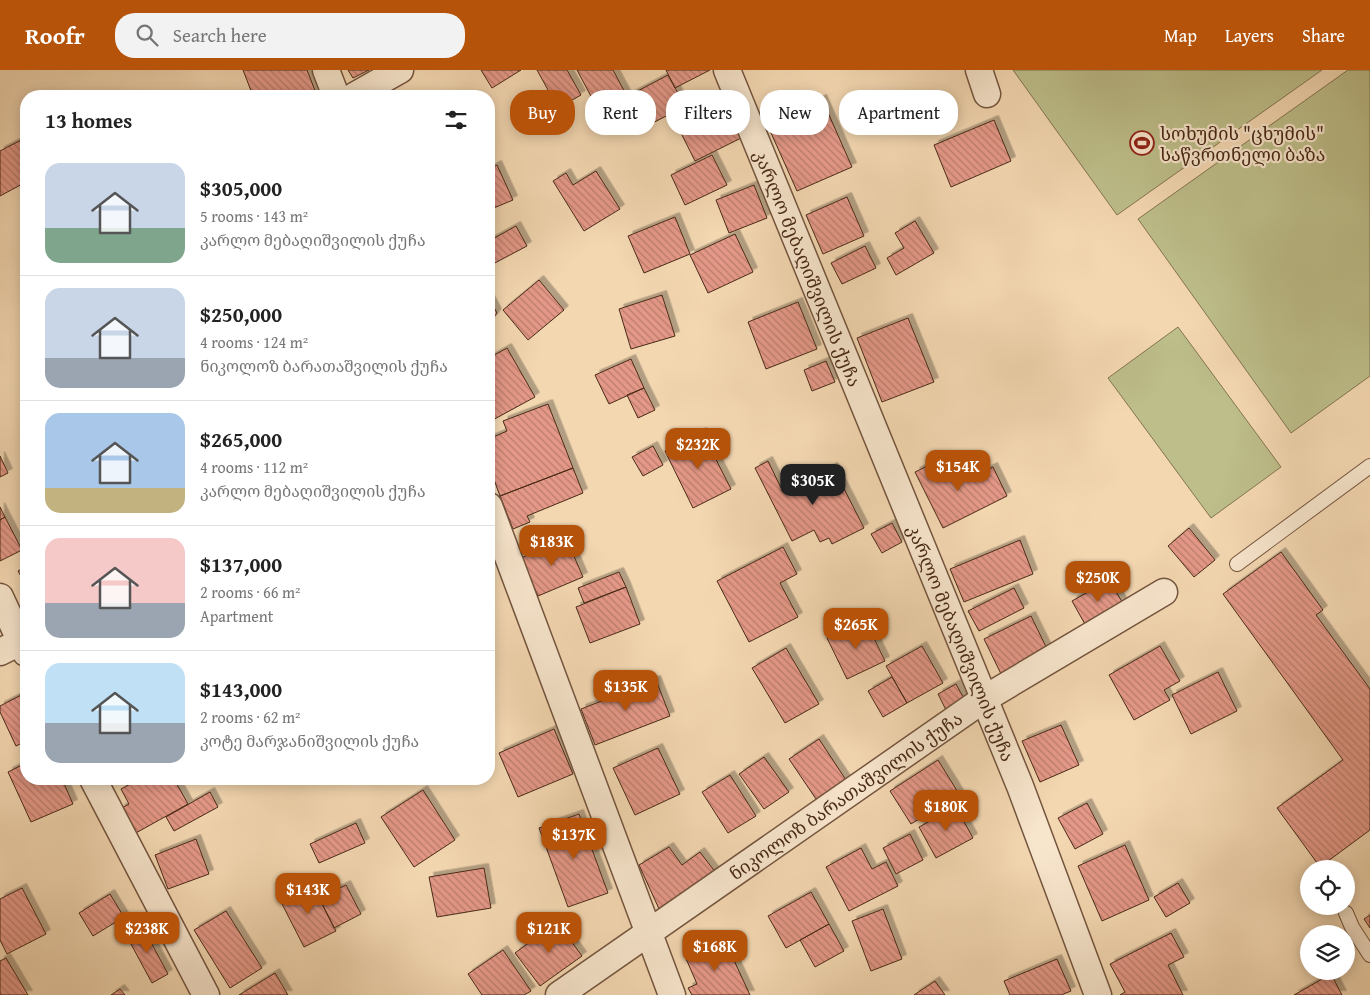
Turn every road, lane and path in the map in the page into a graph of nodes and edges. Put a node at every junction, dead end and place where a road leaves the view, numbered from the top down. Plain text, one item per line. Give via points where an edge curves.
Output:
1 (326, 70) edge
2 (400, 70) edge
3 (727, 70) edge
4 (334, 90) edge
5 (365, 90) edge
6 (1370, 466) edge
7 (495, 522) edge
8 (1237, 564) dead end
9 (1164, 592) dead end
10 (0, 597) edge
11 (18, 646) edge
12 (984, 699) junction
13 (95, 785) edge
14 (1347, 915) edge
15 (649, 932) junction
16 (1370, 955) edge
17 (206, 995) edge
18 (559, 995) edge
19 (672, 995) edge
20 (1098, 995) edge

1 - 4 street
2 - 5 street
3 - 12 street, კარლო მებაღიშვილის ქუჩა
6 - 8 lane
7 - 15 street
9 - 12 street, ნიკოლოზ ბარათაშვილის ქუჩა
10 - 11 street
12 - 15 street, ნიკოლოზ ბარათაშვილის ქუჩა
12 - 20 street, კარლო მებაღიშვილის ქუჩა
13 - 17 street
14 - 16 lane
15 - 18 street, ნიკოლოზ ბარათაშვილის ქუჩა
15 - 19 street

